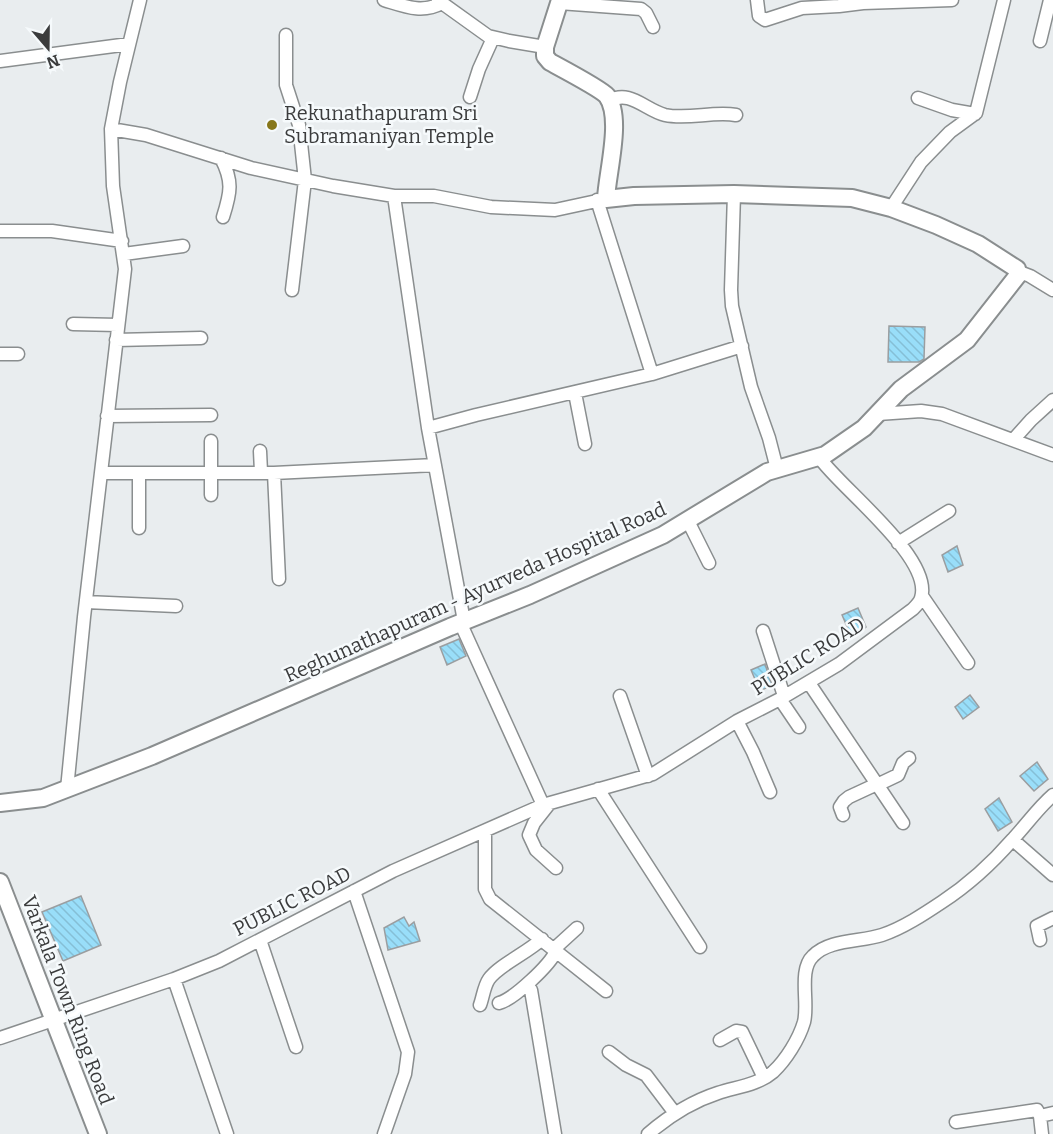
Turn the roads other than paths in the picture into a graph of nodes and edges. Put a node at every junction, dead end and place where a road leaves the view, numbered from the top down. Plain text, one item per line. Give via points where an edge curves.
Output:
1 (140, 0) edge
2 (384, 0) edge
3 (757, 0) edge
4 (934, 0) edge
5 (952, 0) edge
6 (1004, 0) edge
7 (1050, 0) edge
8 (863, 1) edge
9 (440, 2) edge
10 (560, 2) edge
11 (653, 27) dead end
12 (286, 35) dead end
13 (493, 38) junction
14 (1040, 41) dead end
15 (129, 44) junction
16 (545, 47) junction
17 (0, 61) edge
18 (470, 97) dead end
19 (918, 98) dead end
20 (609, 101) junction
21 (975, 114) junction
22 (736, 116) dead end
23 (111, 129) junction
24 (220, 158) junction
25 (305, 180) junction
26 (734, 194) junction
27 (394, 196) junction
28 (602, 200) junction
29 (891, 208) junction
30 (223, 217) dead end
31 (0, 231) edge
32 (122, 241) junction
33 (183, 246) dead end
34 (124, 254) junction
35 (1017, 271) junction
36 (292, 290) dead end
37 (1053, 290) edge
38 (73, 324) dead end
39 (118, 325) junction
40 (201, 338) dead end
41 (116, 340) junction
42 (742, 346) junction
43 (0, 354) edge
44 (18, 354) dead end
45 (652, 374) junction
46 (575, 393) junction
47 (1053, 400) edge
48 (878, 414) junction
49 (211, 415) dead end
50 (107, 416) junction
51 (428, 428) junction
52 (1014, 439) junction
53 (211, 441) dead end
54 (585, 444) dead end
55 (260, 452) dead end
56 (1053, 454) edge
57 (819, 457) junction
58 (435, 465) junction
59 (777, 470) junction
60 (209, 472) junction
61 (261, 472) junction
62 (100, 473) junction
63 (274, 473) junction
64 (139, 474) junction
65 (211, 495) dead end
66 (949, 512) dead end
67 (688, 521) junction
68 (139, 528) dead end
69 (898, 543) junction
70 (709, 563) dead end
71 (279, 579) dead end
72 (922, 596) junction
73 (86, 602) junction
74 (176, 606) dead end
75 (462, 621) junction
76 (763, 631) dead end
77 (968, 663) dead end
78 (809, 683) junction
79 (620, 696) dead end
80 (780, 699) junction
81 (737, 721) junction
82 (795, 726) dead end
83 (909, 758) dead end
84 (648, 776) junction
85 (877, 785) junction
86 (67, 789) junction
87 (598, 789) junction
88 (770, 792) dead end
89 (1053, 795) edge
90 (0, 802) edge
91 (546, 804) junction
92 (843, 815) dead end
93 (903, 823) dead end
94 (485, 831) junction
95 (1013, 840) junction
96 (556, 868) dead end
97 (1053, 875) edge
98 (0, 882) edge
99 (354, 891) junction
100 (1053, 918) edge
101 (576, 928) dead end
102 (542, 939) junction
103 (260, 940) junction
104 (1040, 940) dead end
105 (700, 947) dead end
106 (555, 950) junction
107 (174, 979) junction
108 (531, 990) dead end
109 (606, 991) dead end
110 (499, 1003) dead end
111 (480, 1005) dead end
112 (54, 1019) junction
113 (0, 1038) edge
114 (720, 1040) dead end
115 (296, 1047) dead end
116 (609, 1052) dead end
117 (764, 1078) junction
118 (674, 1112) junction
119 (1047, 1115) edge
120 (956, 1122) dead end
121 (98, 1134) edge
122 (227, 1134) edge
123 (384, 1134) edge
124 (555, 1134) edge
125 (648, 1134) edge
126 (1042, 1134) edge

1 - 15 street
2 - 9 street via 413,9 426,9
3 - 8 street via 763,20 802,8
4 - 5 street
4 - 8 street
6 - 21 street
7 - 14 street
9 - 13 street
10 - 11 street via 640,9
10 - 16 main road
12 - 25 street via 286,85 299,125
13 - 16 street
13 - 18 street
15 - 17 street
15 - 23 street
16 - 20 main road via 548,61 602,92
19 - 21 street
20 - 22 street via 627,97 668,116
20 - 28 main road via 613,155
21 - 29 street via 950,132 921,162
23 - 24 street via 146,135
23 - 32 street via 112,176
24 - 25 street
24 - 30 street via 230,182
25 - 27 street
25 - 36 street
26 - 28 main road
26 - 29 main road via 852,198
26 - 42 street via 730,290
27 - 28 street via 434,196 491,207 555,210
27 - 51 street
28 - 45 street
29 - 35 main road via 978,244
31 - 32 street via 52,231
32 - 34 street
33 - 34 street
34 - 39 street
35 - 37 street
35 - 48 main road, Reghunathapuram - Ayurveda Hospital Road via 1018,275 967,340 901,389
38 - 39 street
39 - 41 street
40 - 41 street
41 - 50 street
42 - 45 street
42 - 59 street
43 - 44 street
45 - 46 street
46 - 51 street
46 - 54 street
47 - 52 street
48 - 52 street via 942,414
48 - 57 main road, Reghunathapuram - Ayurveda Hospital Road via 842,444
49 - 50 street
50 - 62 street
51 - 58 street
52 - 56 street
53 - 60 street
55 - 61 street
57 - 59 main road, Reghunathapuram - Ayurveda Hospital Road
57 - 69 street
58 - 63 street
58 - 75 street
59 - 67 main road, Reghunathapuram - Ayurveda Hospital Road via 767,472
60 - 61 street
60 - 64 street
60 - 65 street
61 - 63 street
62 - 64 street
62 - 73 street
63 - 71 street
64 - 68 street
66 - 69 street
67 - 70 street
67 - 75 main road, Reghunathapuram - Ayurveda Hospital Road via 530,595
69 - 72 street via 920,577
72 - 77 street
72 - 78 street, PUBLIC ROAD via 907,615
73 - 74 street
73 - 86 street
75 - 86 main road, Reghunathapuram - Ayurveda Hospital Road
75 - 91 street
76 - 80 street
78 - 80 street, PUBLIC ROAD
78 - 85 street
79 - 84 street
80 - 81 street, PUBLIC ROAD
80 - 82 street
81 - 84 street, PUBLIC ROAD
81 - 88 street
83 - 85 street via 896,777
84 - 87 street, PUBLIC ROAD
85 - 92 street via 844,801 840,807
85 - 93 street
86 - 90 main road, Reghunathapuram - Ayurveda Hospital Road via 43,798
87 - 91 street, PUBLIC ROAD
87 - 105 street
89 - 95 street
91 - 94 street, PUBLIC ROAD
91 - 96 street via 529,835 536,850
94 - 99 street, PUBLIC ROAD
94 - 102 street via 487,894
95 - 97 street
95 - 117 street via 960,889 901,926 884,935 828,947 814,954 806,969 804,1022 786,1055
98 - 112 main road, Varkala Town Ring Road
99 - 103 street, PUBLIC ROAD
99 - 123 street via 408,1052 405,1074
100 - 104 street via 1037,926
101 - 106 street
102 - 106 street
102 - 111 street via 492,975
103 - 107 street, PUBLIC ROAD
103 - 115 street
106 - 109 street
106 - 110 street via 551,960 514,996
107 - 112 street, PUBLIC ROAD
107 - 122 street
108 - 124 street
112 - 113 street, PUBLIC ROAD
112 - 121 main road, Varkala Town Ring Road
114 - 117 street via 742,1032
116 - 118 street via 646,1075
117 - 118 street
118 - 125 street
119 - 120 street via 1037,1110
119 - 126 street

